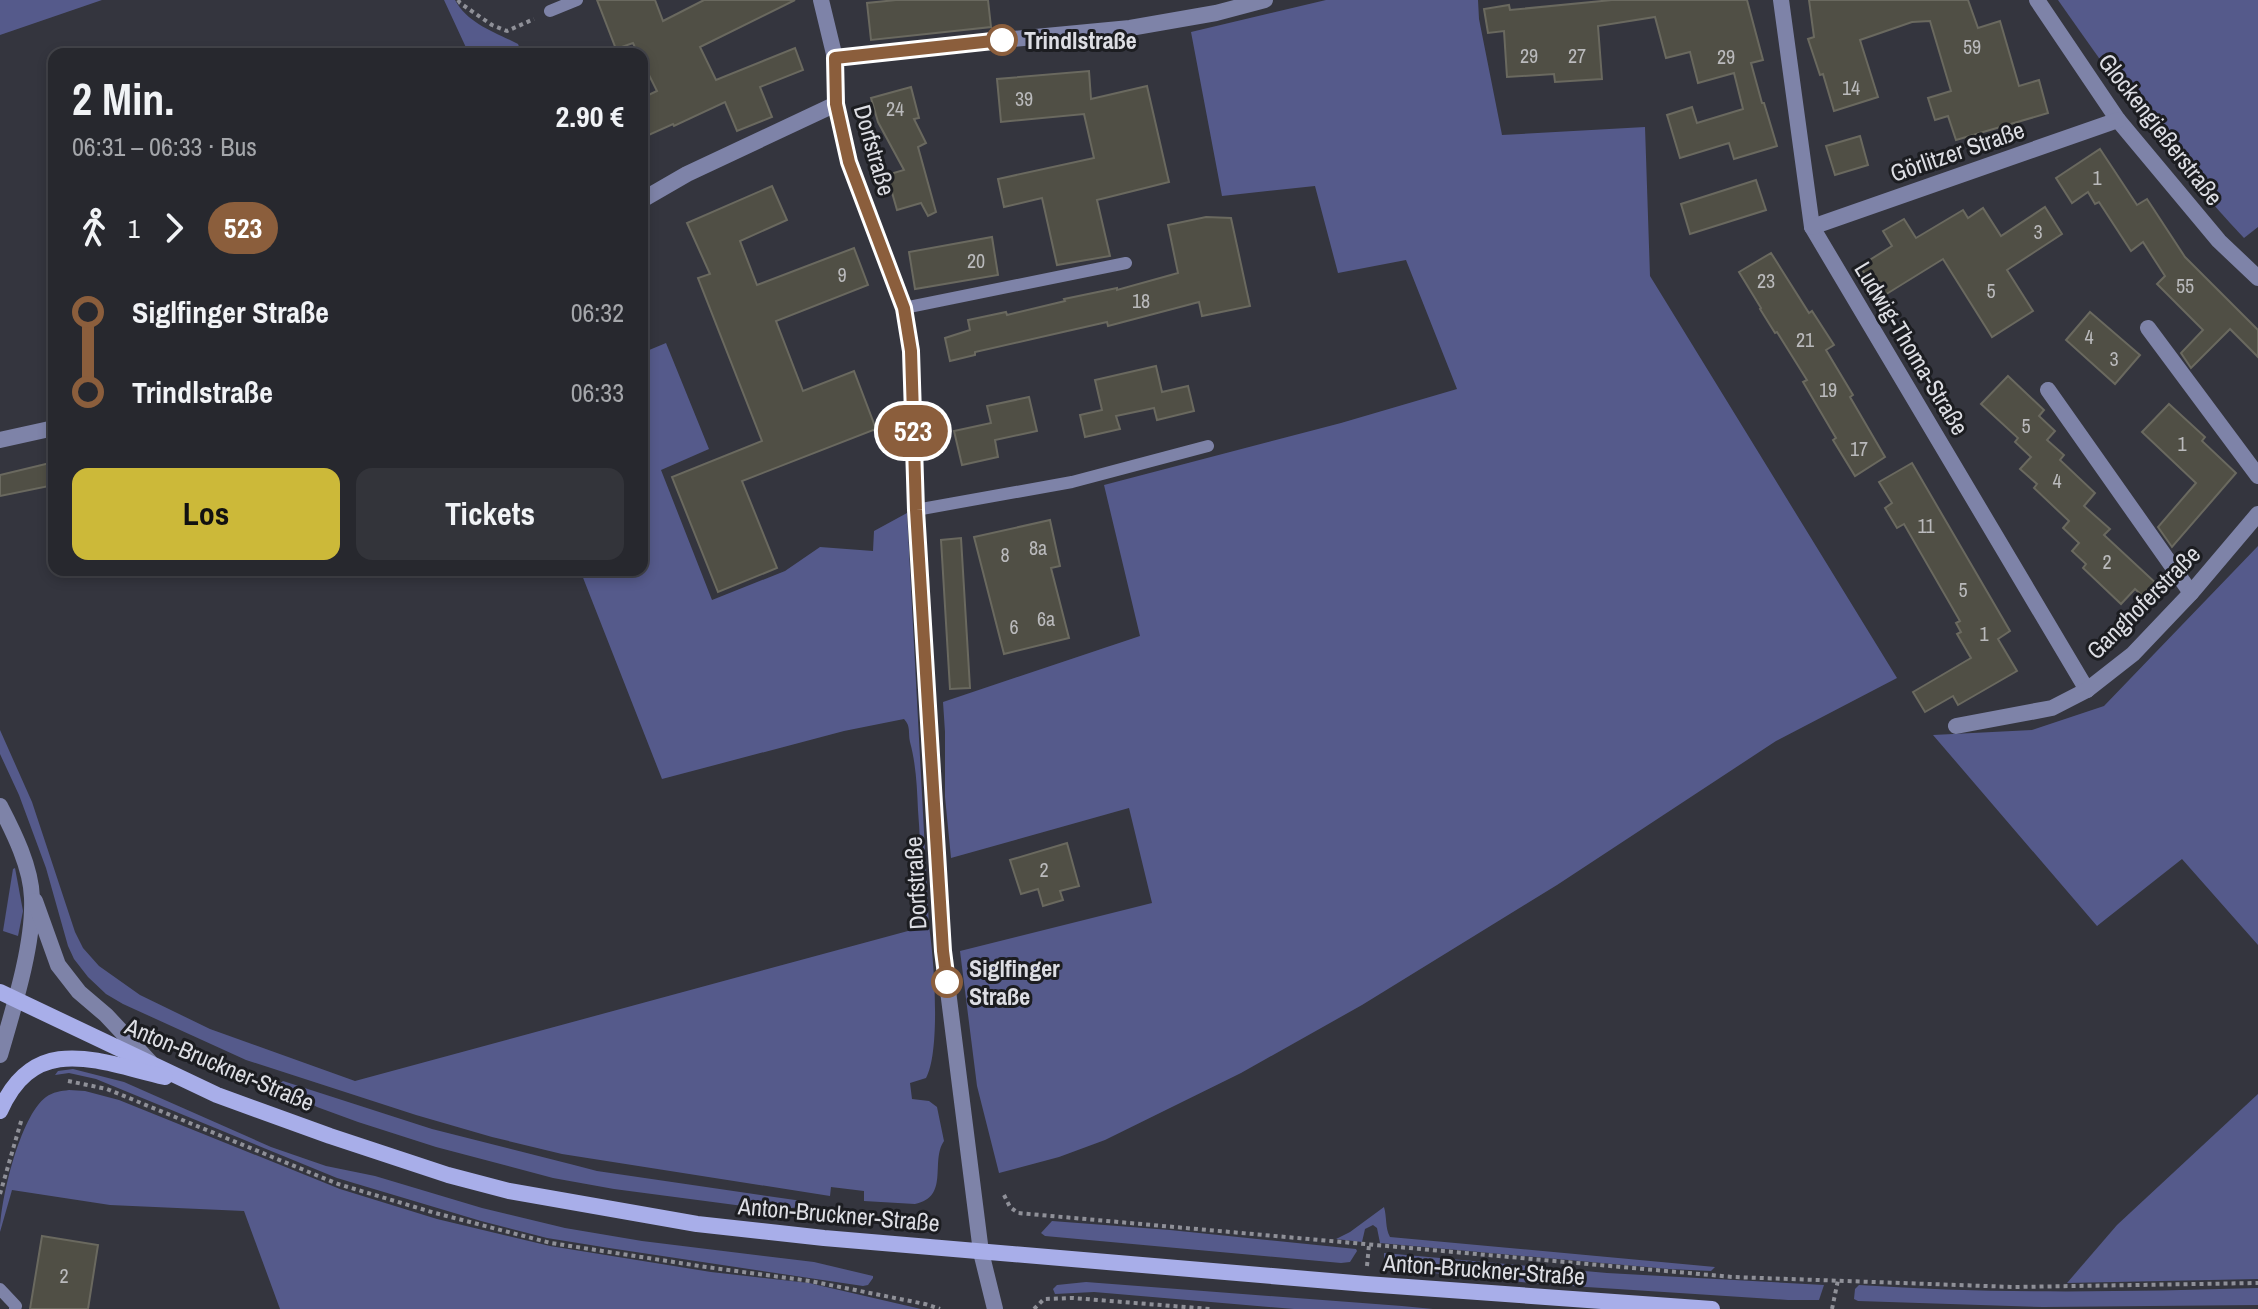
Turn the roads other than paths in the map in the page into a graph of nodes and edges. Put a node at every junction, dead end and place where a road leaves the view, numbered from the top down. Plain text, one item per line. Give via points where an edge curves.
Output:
1 (577, 0) edge
2 (821, 0) edge
3 (1265, 0) edge
4 (1781, 0) edge
5 (2037, 0) edge
6 (550, 11) road end
7 (835, 58) junction
8 (836, 104) junction
9 (2118, 120) junction
10 (648, 197) edge
11 (1812, 227) junction
12 (1126, 263) dead end
13 (2258, 278) edge
14 (904, 308) junction
15 (2148, 328) dead end
16 (2048, 390) dead end
17 (48, 429) edge
18 (0, 440) edge
19 (1208, 446) dead end
20 (2258, 476) edge
21 (916, 510) junction
22 (2258, 514) edge
23 (2191, 593) junction
24 (2087, 690) junction
25 (1956, 726) dead end
26 (0, 806) edge
27 (33, 896) junction
28 (8, 996) edge
29 (0, 1055) edge
30 (150, 1062) junction
31 (190, 1083) junction
32 (0, 1111) edge
33 (981, 1252) junction
34 (0, 1289) edge
35 (15, 1309) edge
36 (995, 1309) edge
37 (1712, 1309) edge

1 - 6 lane
2 - 7 street, Dorfstraße
3 - 7 street via 1130,28
4 - 11 street, Ludwig-Thoma-Straße
5 - 9 street, Glockengießerstraße
7 - 8 street, Dorfstraße
8 - 10 street
8 - 14 street, Dorfstraße via 849,162
9 - 11 street, Görlitzer Straße
9 - 13 street, Glockengießerstraße via 2219,241
11 - 24 street, Ludwig-Thoma-Straße
12 - 14 lane
14 - 21 street, Dorfstraße via 911,351
15 - 20 street
16 - 23 street
17 - 18 street
19 - 21 lane via 1072,482
21 - 33 street, Dorfstraße via 943,951
22 - 23 street, Ganghoferstraße
23 - 24 street, Ganghoferstraße via 2133,654
24 - 25 street, Ganghoferstraße via 2052,708
26 - 27 street
27 - 28 street via 30,935
27 - 30 street via 58,965
28 - 29 street
28 - 30 main road, Anton-Bruckner-Straße
30 - 31 main road, Anton-Bruckner-Straße
31 - 32 main road via 63,1057 25,1072
31 - 33 main road, Anton-Bruckner-Straße via 330,1136 509,1191 697,1224
33 - 36 street
33 - 37 main road, Anton-Bruckner-Straße
34 - 35 lane

